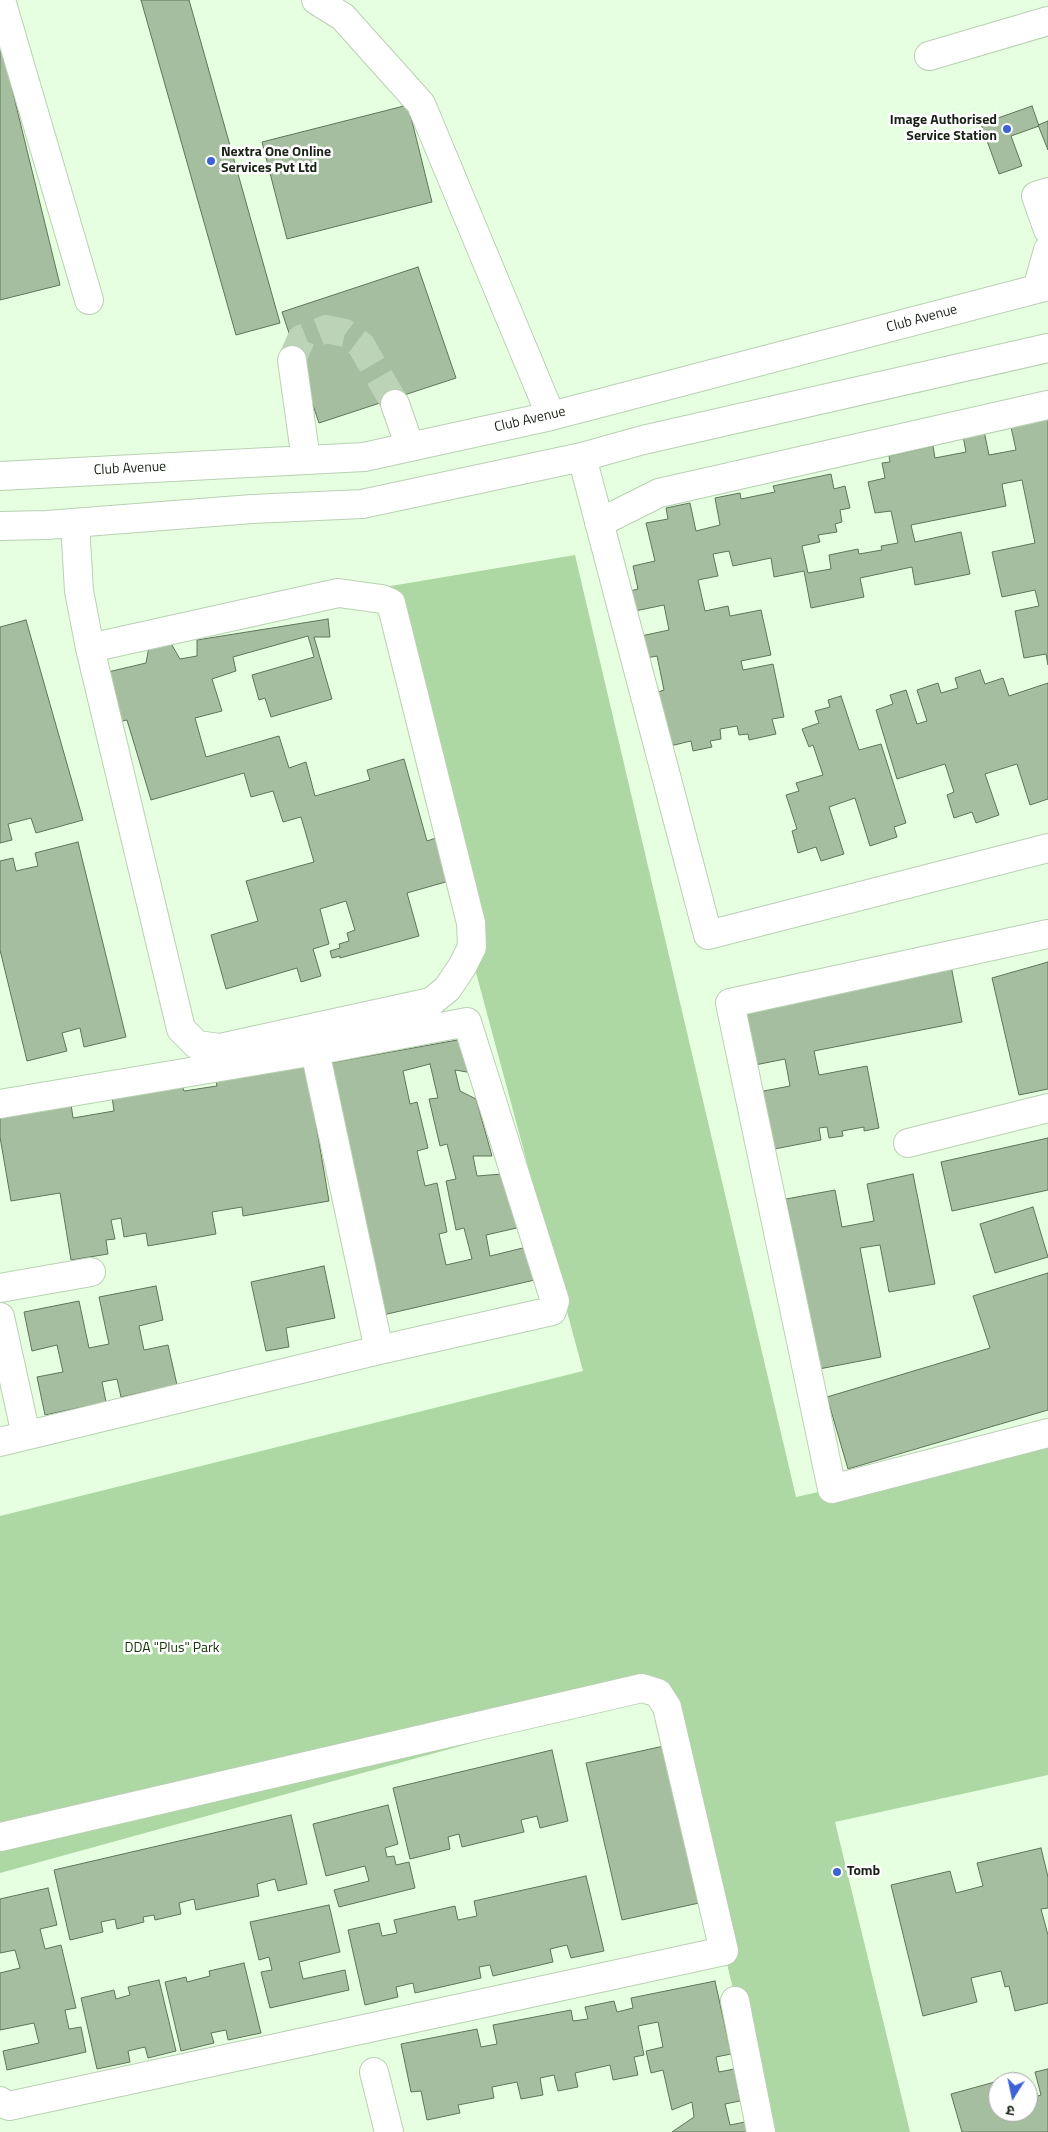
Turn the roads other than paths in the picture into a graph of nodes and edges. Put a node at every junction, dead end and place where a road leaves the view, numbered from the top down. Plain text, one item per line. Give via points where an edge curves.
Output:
1 (1, 0) edge
2 (316, 0) edge
3 (1048, 21) edge
4 (929, 56) dead end
5 (1048, 192) edge
6 (1048, 230) edge
7 (1048, 250) edge
8 (1043, 288) edge
9 (89, 300) dead end
10 (1048, 348) edge
11 (292, 360) tunnel mouth
12 (395, 404) tunnel mouth
13 (1048, 405) edge
14 (551, 416) junction
15 (410, 447) junction
16 (582, 457) junction
17 (306, 460) junction
18 (0, 476) edge
19 (75, 523) junction
20 (599, 523) junction
21 (0, 526) edge
22 (90, 648) junction
23 (1048, 848) edge
24 (1048, 934) edge
25 (315, 1051) junction
26 (0, 1104) edge
27 (1048, 1108) edge
28 (908, 1143) dead end
29 (91, 1272) dead end
30 (0, 1288) edge
31 (0, 1317) edge
32 (379, 1350) junction
33 (1048, 1433) edge
34 (13, 1438) edge
35 (0, 1838) edge
36 (735, 2001) dead end
37 (374, 2072) dead end
38 (3, 2105) edge
39 (389, 2132) edge
40 (761, 2132) edge

1 - 9 street
2 - 14 street via 344,17 421,104
3 - 4 street
5 - 6 street via 1036,196
7 - 8 street
8 - 14 street, Club Avenue
10 - 16 street
11 - 17 street
12 - 15 street
13 - 20 street via 659,493
14 - 15 street, Club Avenue
15 - 17 street, Club Avenue via 364,457
16 - 19 street via 362,504
16 - 20 street
17 - 18 street, Club Avenue
19 - 21 street
19 - 22 street via 79,591
20 - 23 street via 708,935
22 - 22 street via 338,593 391,603 471,923 472,946 447,989 430,1002 220,1048 198,1044 181,1029
24 - 33 street via 730,1003 832,1489
25 - 26 street
25 - 32 street
25 - 32 street via 467,1022 555,1301 552,1311
27 - 28 street
29 - 30 street
31 - 34 street
32 - 34 street
35 - 38 street via 642,1688 658,1693 667,1707 724,1951
36 - 40 street
37 - 39 street

